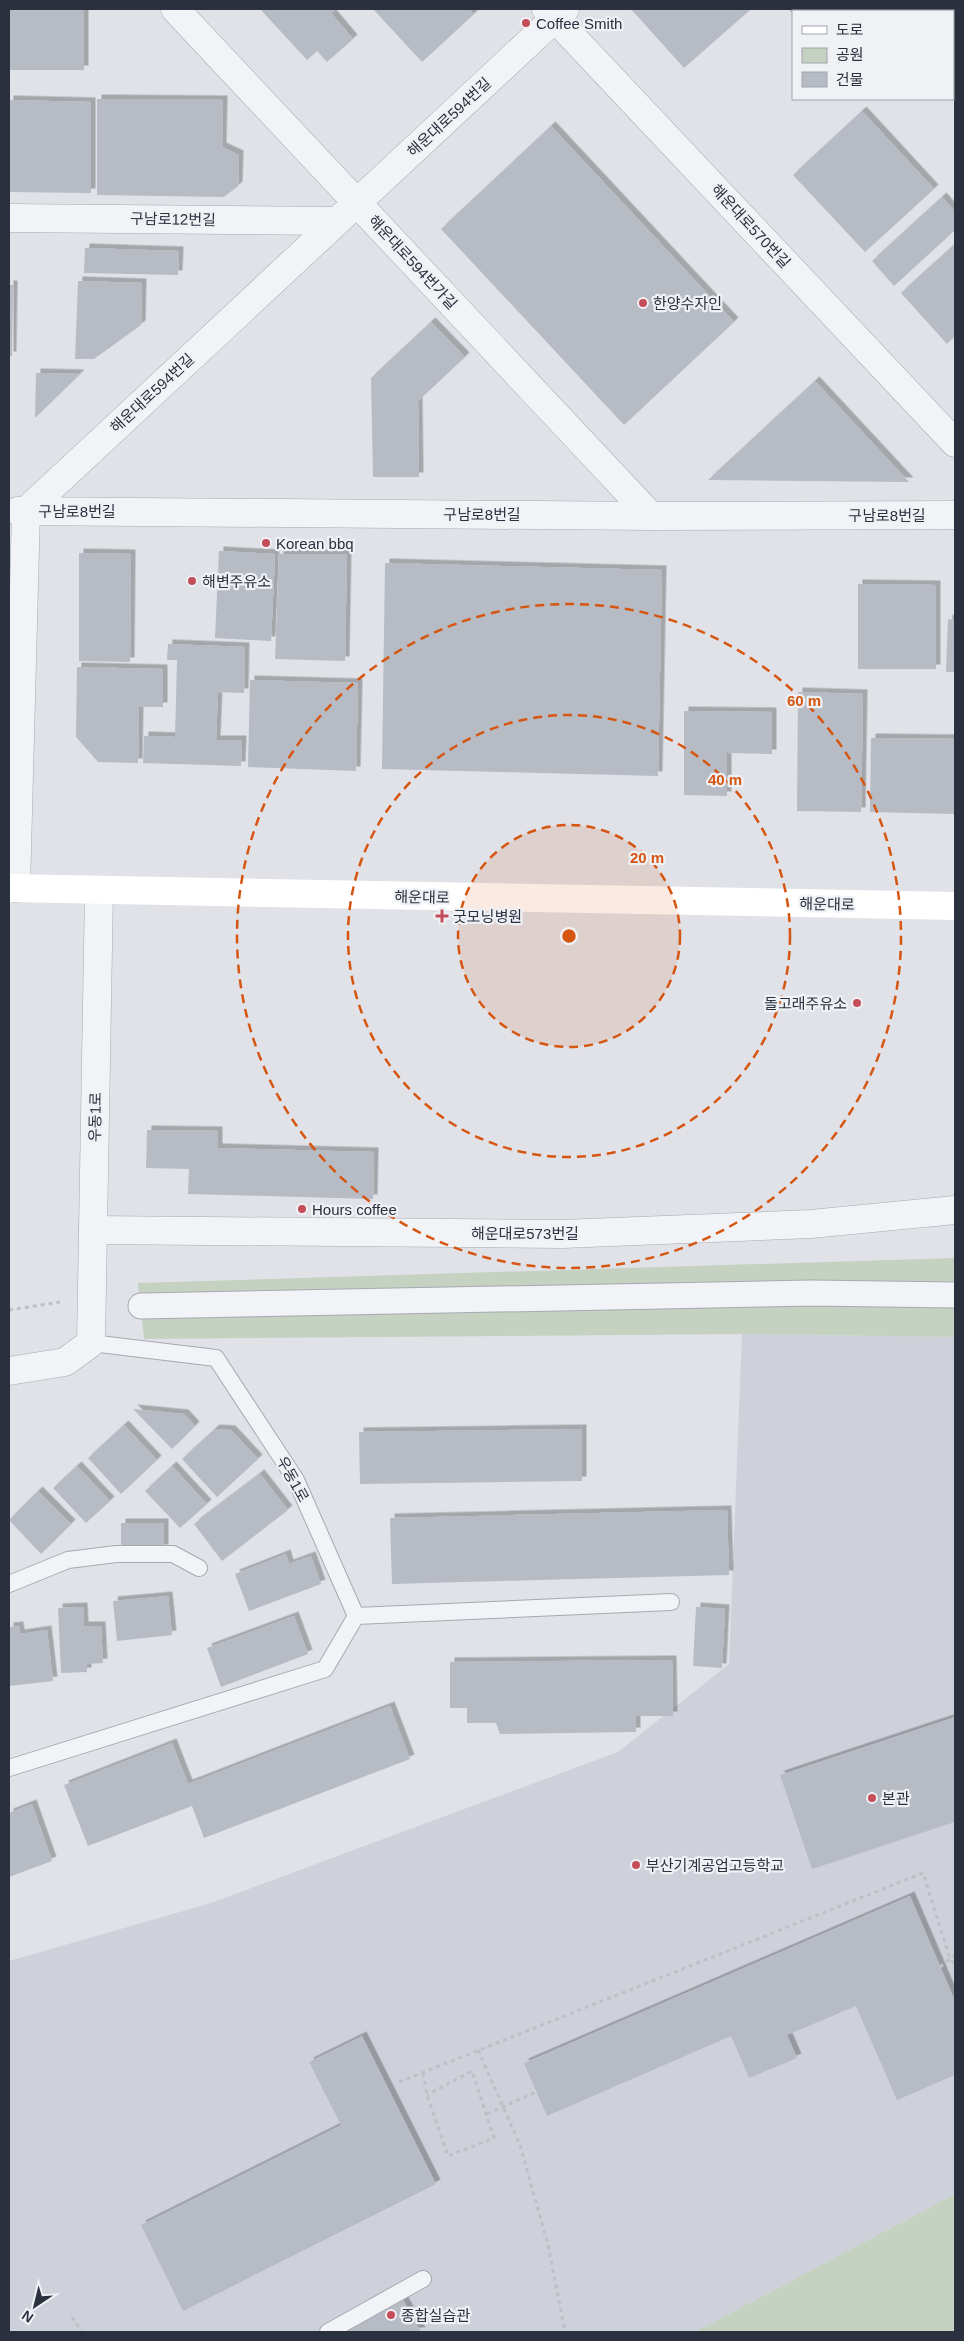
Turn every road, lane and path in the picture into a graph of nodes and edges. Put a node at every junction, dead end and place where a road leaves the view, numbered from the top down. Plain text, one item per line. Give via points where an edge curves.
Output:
1 (175, 9) edge
2 (555, 12) edge
3 (357, 202) junction
4 (9, 218) edge
5 (336, 221) junction
6 (955, 442) edge
7 (17, 511) edge
8 (955, 515) edge
9 (651, 516) junction
10 (13, 888) edge
11 (99, 891) junction
12 (955, 906) edge
13 (955, 1210) edge
14 (93, 1230) junction
15 (955, 1295) edge
16 (92, 1303) junction
17 (141, 1306) dead end
18 (9, 1310) edge
19 (91, 1343) junction
20 (9, 1371) edge
21 (200, 1568) dead end
22 (9, 1584) edge
23 (671, 1602) dead end
24 (356, 1616) junction
25 (9, 1768) edge
26 (955, 1955) edge
27 (950, 1959) junction
28 (955, 1966) edge
29 (940, 1967) dead end
30 (478, 2050) junction
31 (423, 2074) junction
32 (399, 2082) dead end
33 (536, 2092) dead end
34 (427, 2095) junction
35 (487, 2114) junction
36 (423, 2279) dead end
37 (72, 2317) dead end
38 (82, 2332) edge
39 (328, 2332) edge
40 (565, 2332) edge

1 - 3 street, 해운대로594번가길
2 - 3 street, 해운대로594번길
2 - 6 street, 해운대로570번길
3 - 5 street, 해운대로594번길
3 - 9 street, 해운대로594번가길
4 - 5 street, 구남로12번길
5 - 7 street, 해운대로594번길
7 - 9 street, 구남로8번길
7 - 10 street
8 - 9 street, 구남로8번길
10 - 11 main road, 해운대로
11 - 12 main road, 해운대로
11 - 14 street, 우동1로
13 - 14 street, 해운대로573번길 via 811,1224 562,1234
14 - 16 street, 우동1로
15 - 17 street via 811,1293
16 - 18 path via 60,1302
16 - 19 street, 우동1로
19 - 20 street via 65,1362
19 - 24 lane, 우동1로 via 216,1358 296,1480
21 - 22 lane via 173,1554 116,1554 68,1560
23 - 24 lane
24 - 25 lane via 325,1669
26 - 27 path
27 - 28 path
27 - 29 path
27 - 30 path via 923,1873
30 - 31 path
30 - 40 path via 520,2145 548,2245
31 - 32 path
31 - 34 path
33 - 35 path, bridge
34 - 35 path via 472,2070
34 - 35 path via 448,2156 494,2138
36 - 39 lane
37 - 38 path

